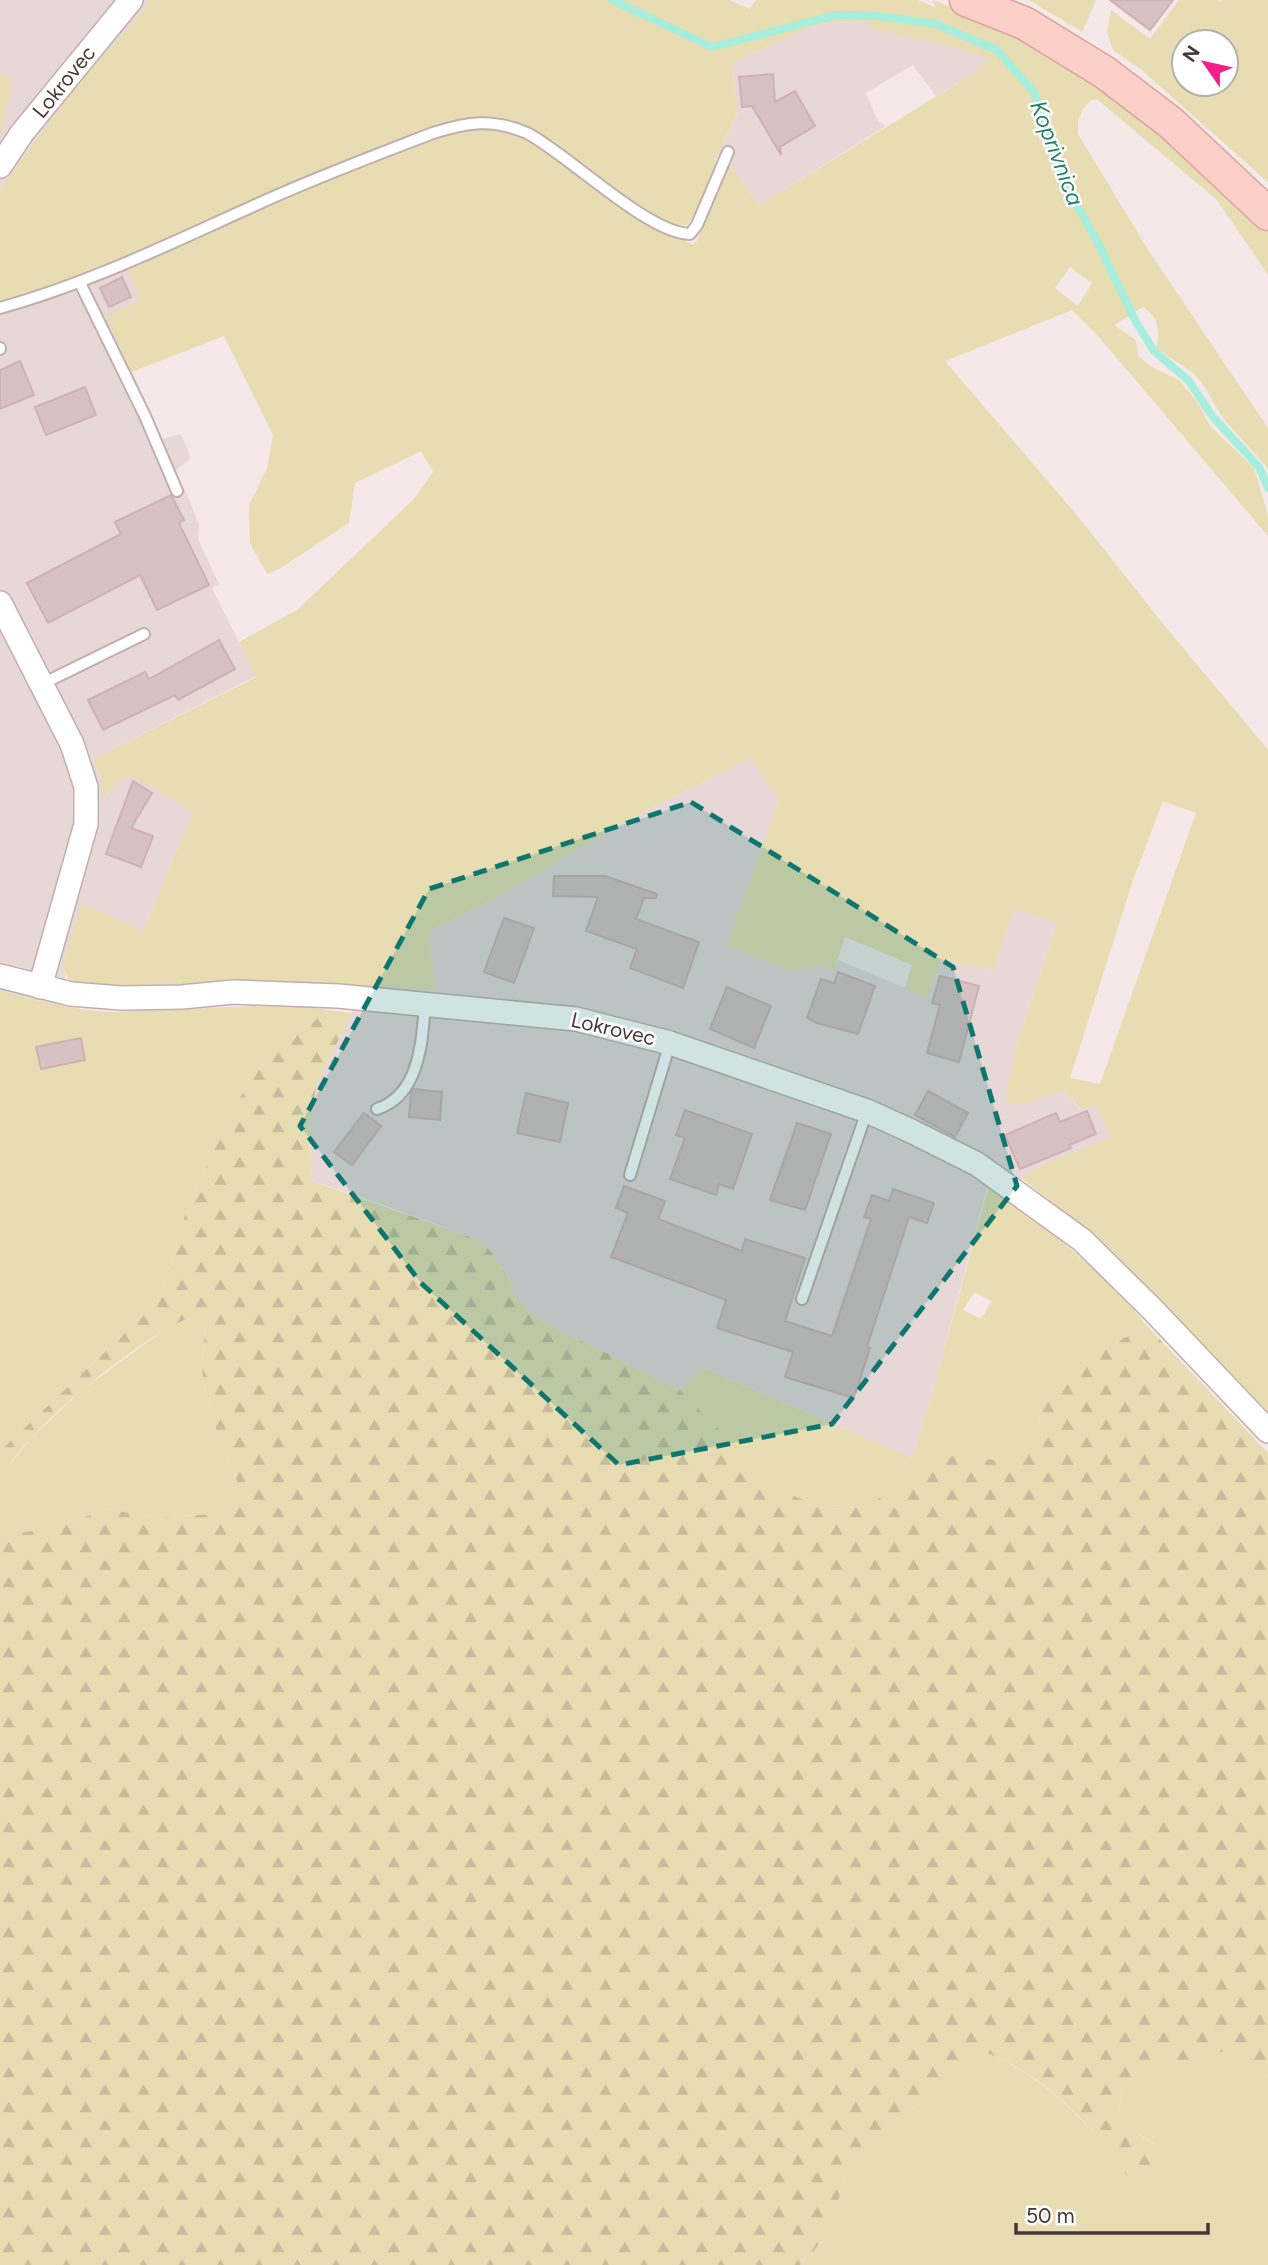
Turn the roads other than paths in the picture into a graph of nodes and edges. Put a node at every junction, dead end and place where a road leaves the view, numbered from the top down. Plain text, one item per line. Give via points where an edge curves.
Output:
1 (131, 0) edge
2 (966, 0) edge
3 (728, 152) dead end
4 (0, 166) edge
5 (1268, 214) edge
6 (80, 283) junction
7 (0, 308) edge
8 (177, 491) dead end
9 (0, 603) edge
10 (144, 634) dead end
11 (42, 684) junction
12 (0, 976) edge
13 (40, 988) junction
14 (425, 1003) junction
15 (670, 1043) junction
16 (377, 1109) dead end
17 (867, 1111) junction
18 (630, 1175) dead end
19 (802, 1299) dead end
20 (1268, 1431) edge

1 - 4 street, Lokrovec
2 - 5 street via 1024,23 1104,72 1171,123
3 - 6 lane via 697,225 690,234 681,234 645,216 527,132 494,122 453,126 250,207
6 - 7 lane
6 - 8 lane
9 - 11 street
10 - 11 lane
11 - 13 street via 72,744 86,787 86,824
12 - 13 street, Lokrovec
13 - 14 street, Lokrovec via 121,998 233,992
14 - 15 street, Lokrovec via 576,1018
14 - 16 lane via 415,1069 404,1091 390,1105
15 - 17 street, Lokrovec
15 - 18 lane
17 - 19 lane
17 - 20 street, Lokrovec via 977,1164 1082,1240

